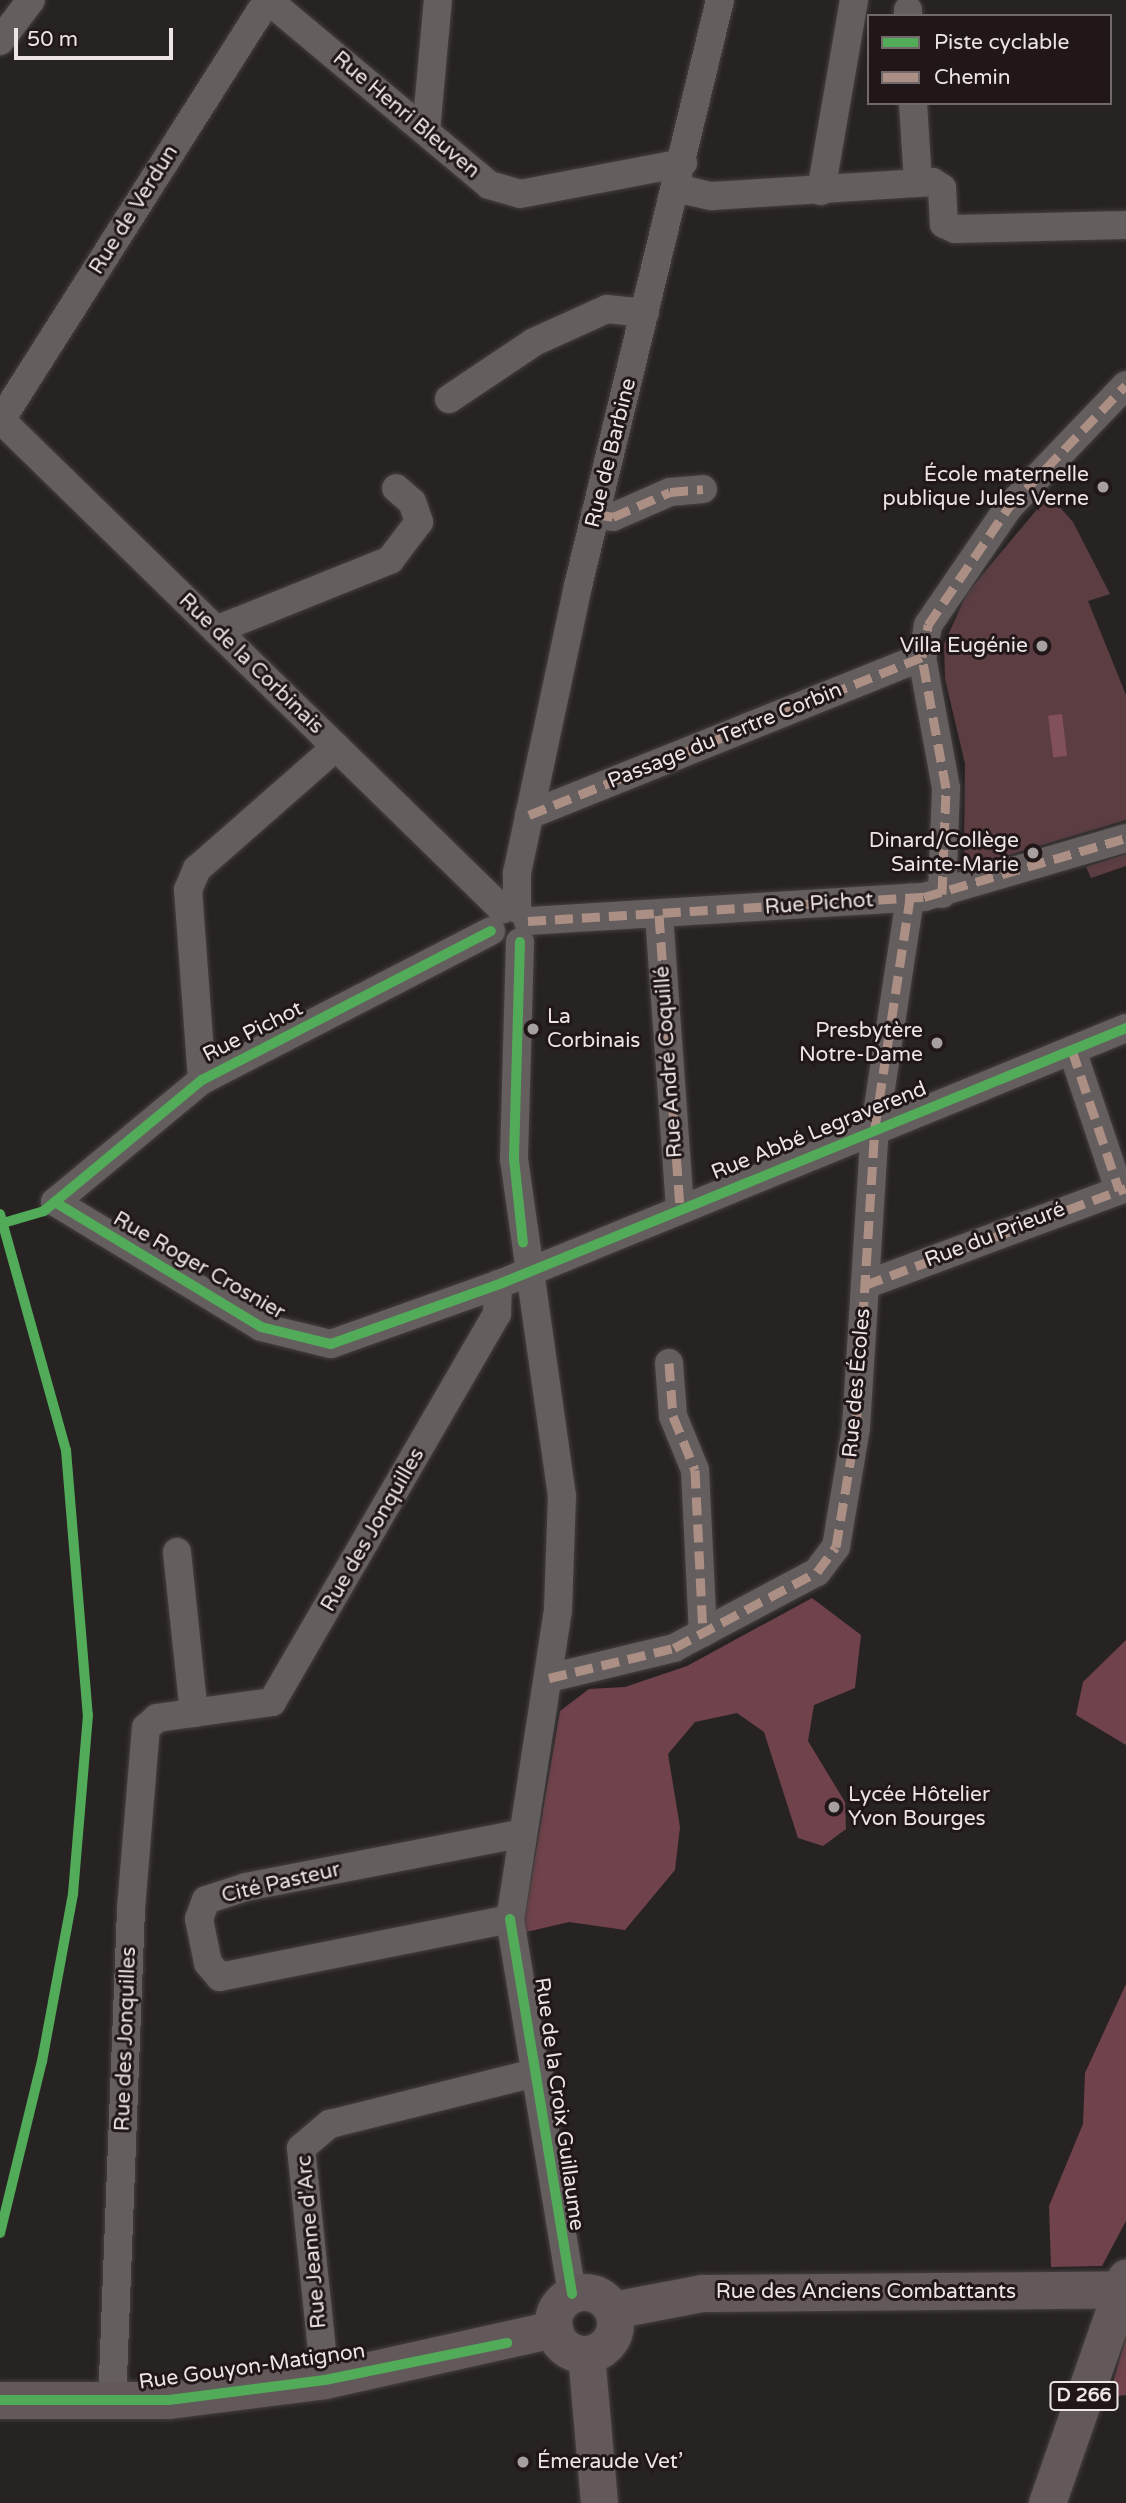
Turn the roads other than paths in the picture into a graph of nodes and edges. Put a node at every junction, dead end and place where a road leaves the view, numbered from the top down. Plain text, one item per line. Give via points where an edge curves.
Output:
1 (31, 0) edge
2 (268, 0) edge
3 (438, 0) edge
4 (720, 0) edge
5 (853, 0) edge
6 (858, 34) edge
7 (0, 41) edge
8 (913, 105) edge
9 (426, 131) junction
10 (680, 175) junction
11 (918, 183) junction
12 (821, 191) junction
13 (1126, 225) edge
14 (645, 313) junction
15 (1126, 385) edge
16 (449, 399) dead end
17 (1, 419) edge
18 (396, 488) dead end
19 (703, 489) dead end
20 (596, 514) junction
21 (216, 630) junction
22 (922, 657) junction
23 (336, 747) junction
24 (529, 815) junction
25 (1126, 838) edge
26 (942, 894) junction
27 (910, 898) junction
28 (659, 915) junction
29 (511, 922) junction
30 (1126, 1028) edge
31 (1072, 1050) junction
32 (202, 1080) junction
33 (876, 1127) junction
34 (1122, 1189) edge
35 (55, 1202) joint
36 (680, 1209) junction
37 (527, 1271) junction
38 (498, 1284) junction
39 (865, 1285) junction
40 (669, 1363) dead end
41 (177, 1552) dead end
42 (703, 1633) junction
43 (549, 1678) junction
44 (194, 1713) junction
45 (523, 1833) junction
46 (510, 1919) junction
47 (539, 2072) junction
48 (1123, 2283) edge
49 (572, 2294) junction
50 (613, 2310) junction
51 (554, 2329) junction
52 (586, 2354) junction
53 (325, 2380) junction
54 (0, 2400) edge
55 (112, 2404) junction
56 (599, 2503) edge
57 (1047, 2503) edge

1 - 7 street
2 - 9 street, Rue Henri Bleuven
2 - 17 street, Rue de Verdun
3 - 9 street
4 - 10 street, Rue de Barbine
5 - 6 street
6 - 12 street
8 - 11 street
9 - 10 street, Rue Henri Bleuven via 489,185 520,194
10 - 12 street via 712,196
10 - 14 street, Rue de Barbine
11 - 12 street
11 - 13 street via 942,188 948,227
14 - 16 street via 607,309 534,342
14 - 20 street, Rue de Barbine
15 - 22 street via 1008,508 958,573 933,610
17 - 21 street, Rue de la Corbinais
18 - 21 street via 412,502 419,522 390,561
19 - 20 street via 670,492 613,517
20 - 24 street, Rue de Barbine
21 - 23 street, Rue de la Corbinais
22 - 24 street, Passage du Tertre Corbin
22 - 26 street via 946,788
23 - 29 street, Rue de la Corbinais
23 - 32 street via 197,869 188,890
24 - 29 street, Rue de Barbine
25 - 26 street, Rue Pichot
26 - 27 street, Rue Pichot
27 - 28 street, Rue Pichot
27 - 33 street, Rue des Écoles
28 - 29 street, Rue Pichot
28 - 36 street, Rue André Coquillé
29 - 32 street, Rue Pichot
29 - 37 street, Rue de la Croix Guillaume via 514,1159
30 - 31 street, Rue Abbé Legraverend
31 - 33 street, Rue Abbé Legraverend
31 - 34 street
32 - 35 street, Rue Pichot
33 - 36 street, Rue Abbé Legraverend
33 - 39 street, Rue des Écoles
34 - 39 street, Rue du Prieuré
35 - 38 street, Rue Roger Crosnier via 261,1327 309,1343 353,1340
36 - 37 street, Rue Abbé Legraverend
37 - 38 street, Rue Roger Crosnier
37 - 43 street, Rue de la Croix Guillaume via 562,1495
38 - 44 street, Rue des Jonquilles via 497,1314 272,1702
39 - 42 street, Rue des Écoles via 856,1427 836,1547 817,1572
40 - 42 street via 673,1416 695,1470
41 - 44 street
42 - 43 street, Rue des Écoles via 647,1658
43 - 45 street, Rue de la Croix Guillaume
44 - 55 street, Rue des Jonquilles via 158,1718 141,1743
45 - 46 street, Rue de la Croix Guillaume
45 - 46 street, Cité Pasteur via 246,1887 206,1900 199,1919 208,1963 220,1977
46 - 47 street, Rue de la Croix Guillaume
47 - 49 street, Rue de la Croix Guillaume
47 - 53 street, Rue Jeanne d'Arc via 330,2124 301,2148
48 - 50 main road, Rue des Anciens Combattants via 702,2293
48 - 57 main road, D 266
49 - 50 main road via 591,2292
49 - 51 main road via 557,2309
50 - 52 main road via 611,2339
51 - 52 main road via 562,2345
51 - 53 main road, Rue Gouyon-Matignon
52 - 56 main road
53 - 55 main road, Rue Gouyon-Matignon
54 - 55 main road, Rue Gouyon-Matignon

